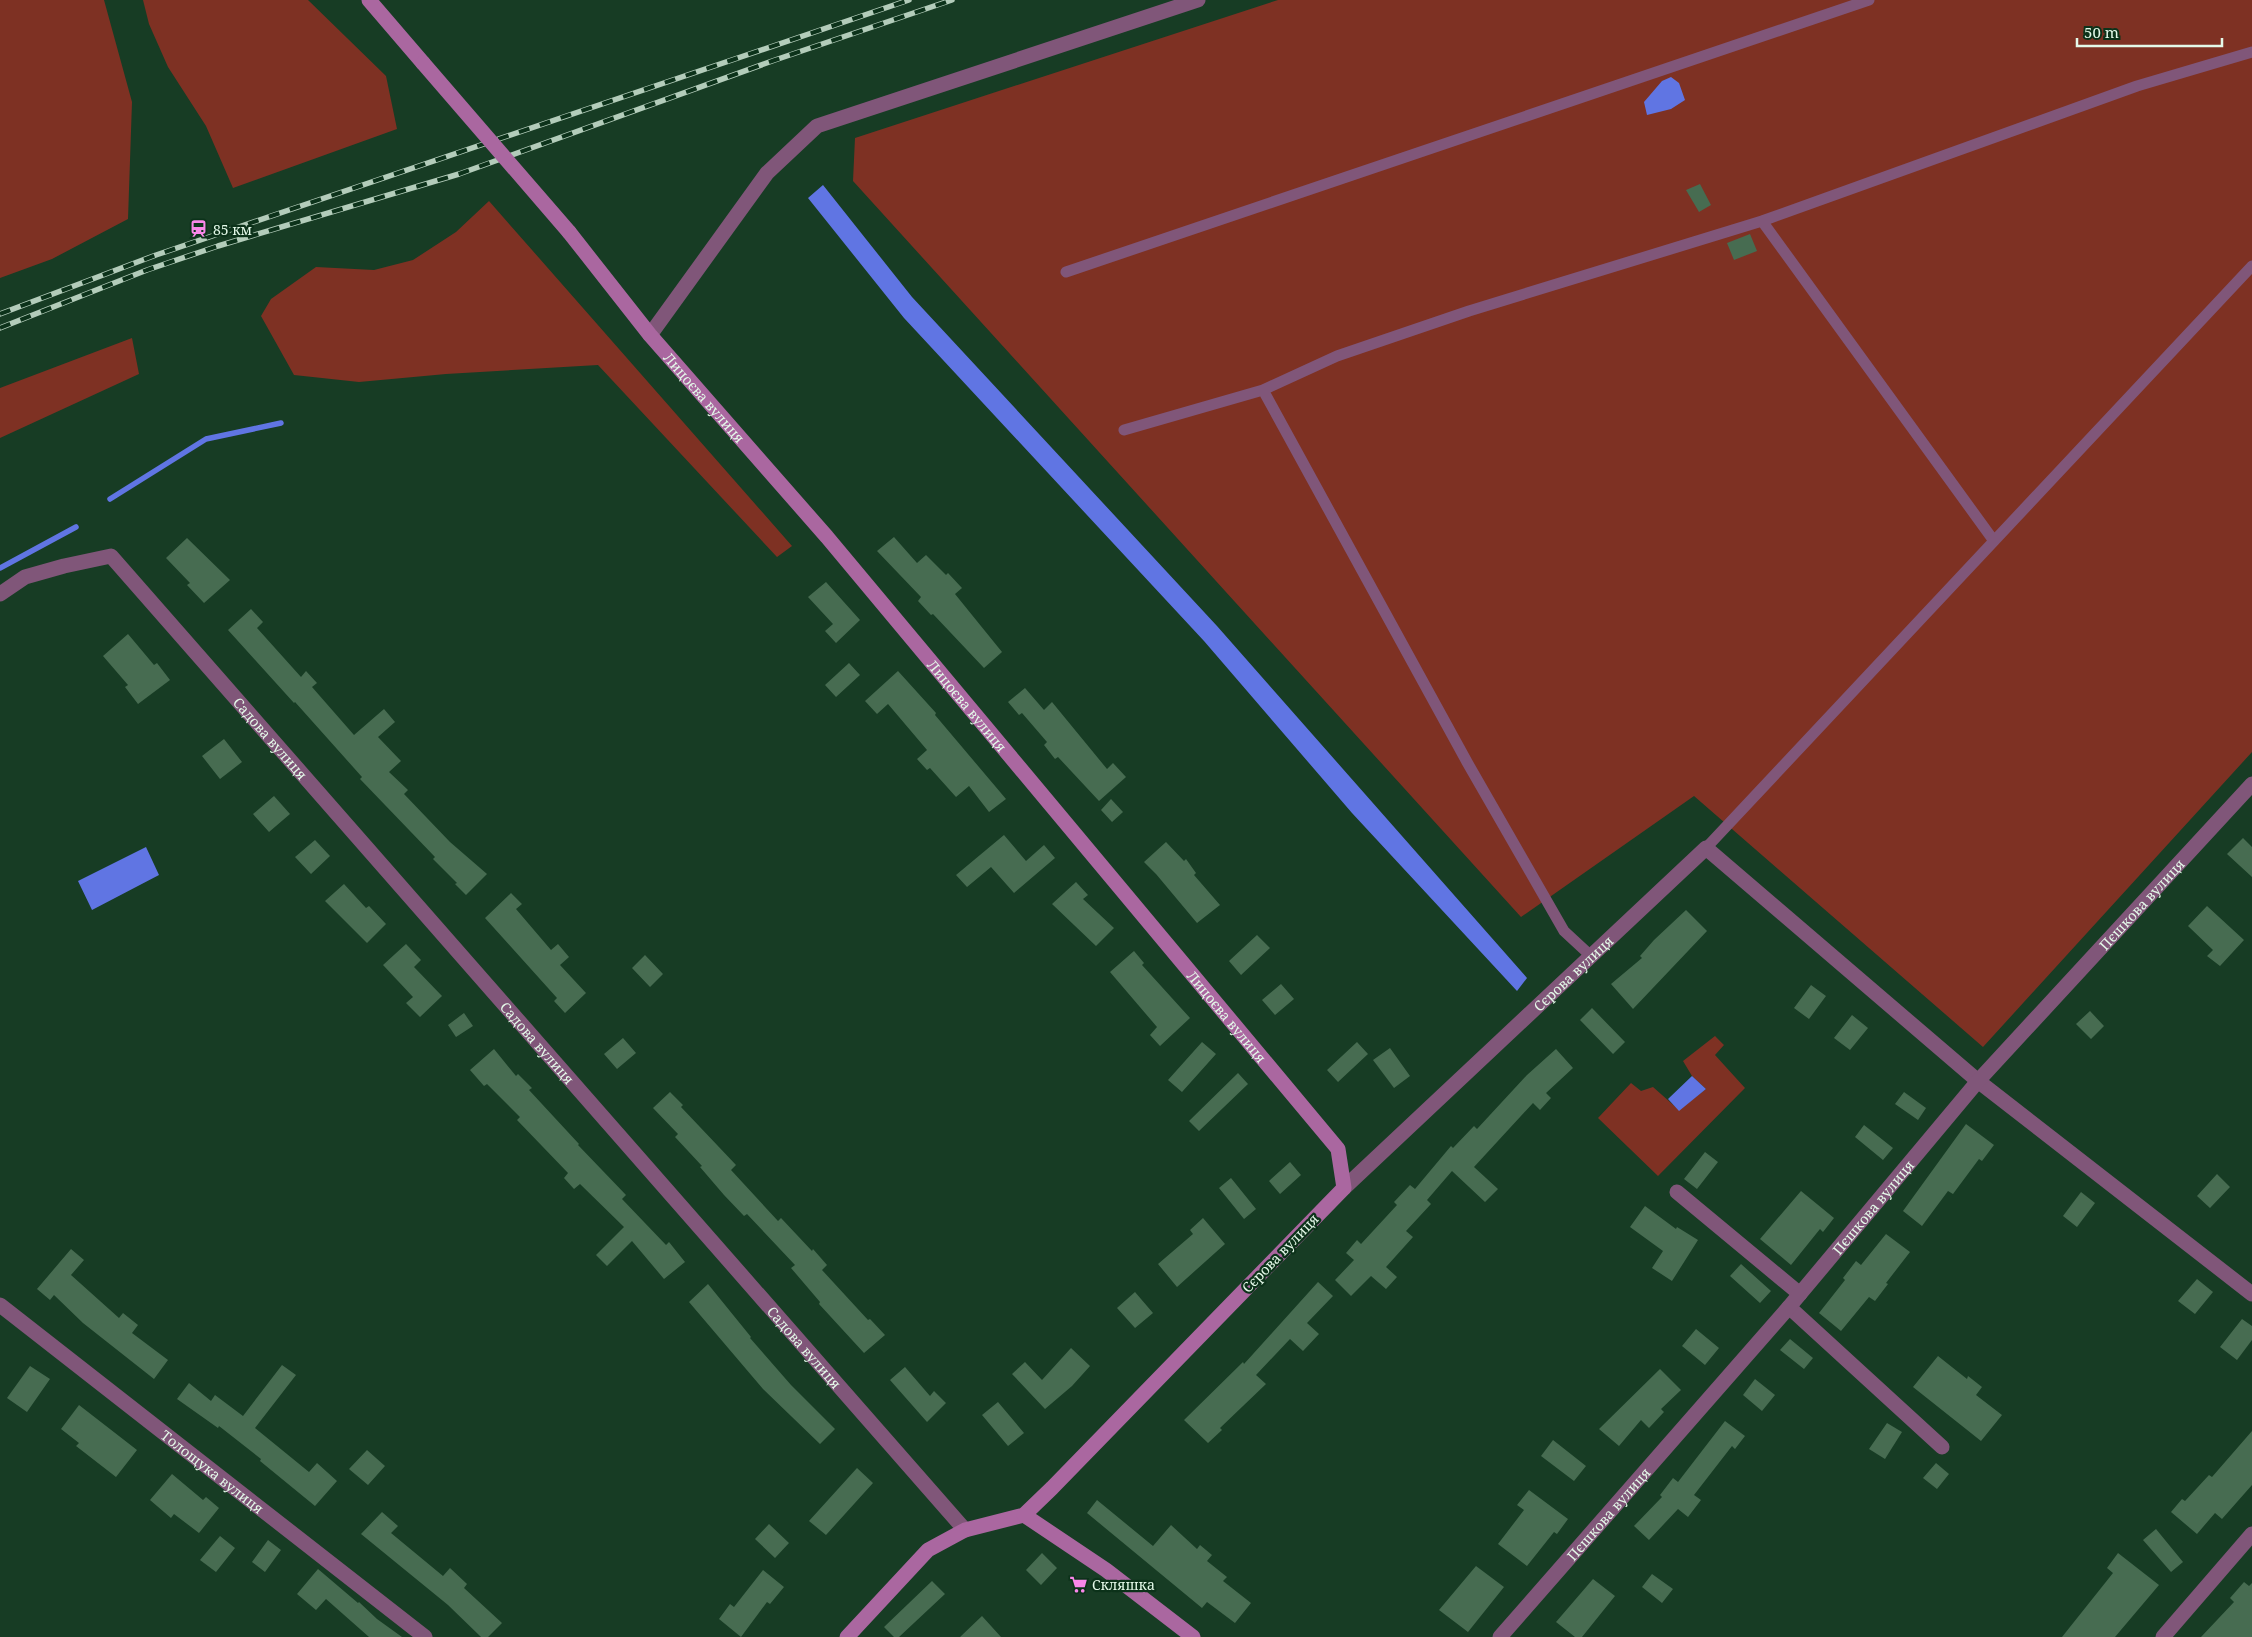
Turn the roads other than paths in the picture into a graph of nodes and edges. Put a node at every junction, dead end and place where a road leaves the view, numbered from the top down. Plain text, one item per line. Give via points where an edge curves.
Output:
1 (369, 0) edge
2 (1198, 0) edge
3 (1869, 0) edge
4 (2252, 52) edge
5 (1762, 220) junction
6 (2252, 266) edge
7 (1066, 272) dead end
8 (650, 335) junction
9 (1263, 390) junction
10 (1124, 430) dead end
11 (1994, 540) junction
12 (0, 594) edge
13 (2252, 784) edge
14 (1706, 848) junction
15 (1591, 956) junction
16 (1978, 1081) junction
17 (1344, 1188) junction
18 (1676, 1192) dead end
19 (1800, 1294) junction
20 (2252, 1294) edge
21 (0, 1305) edge
22 (1789, 1307) junction
23 (1942, 1447) dead end
24 (1024, 1515) junction
25 (964, 1530) junction
26 (2252, 1534) edge
27 (425, 1637) edge
28 (847, 1637) edge
29 (1193, 1637) edge
30 (1500, 1637) edge
31 (2163, 1637) edge

1 - 8 street, Лицоєва вулиця, bridge via 569,232
2 - 8 street via 817,126 767,173
3 - 7 lane
4 - 5 lane via 2137,86
5 - 9 lane via 1469,311 1346,353
5 - 11 lane
6 - 11 lane
8 - 17 street, Лицоєва вулиця via 827,537 1338,1149
9 - 10 lane
9 - 15 lane via 1564,931
11 - 14 lane
12 - 25 street, Садова вулиця via 25,577 111,556
13 - 16 street, Пєшкова вулиця
14 - 15 street, Сєрова вулиця
14 - 16 street
15 - 17 street, Сєрова вулиця
16 - 19 street, Пєшкова вулиця
16 - 20 street
17 - 24 street, Сєрова вулиця
18 - 19 street
19 - 22 street, Пєшкова вулиця
21 - 27 street, Толощука вулиця
22 - 23 street
22 - 30 street, Пєшкова вулиця
24 - 25 street, Сєрова вулиця
24 - 29 street via 1106,1570
25 - 28 street, Сєрова вулиця via 928,1550
26 - 31 street

